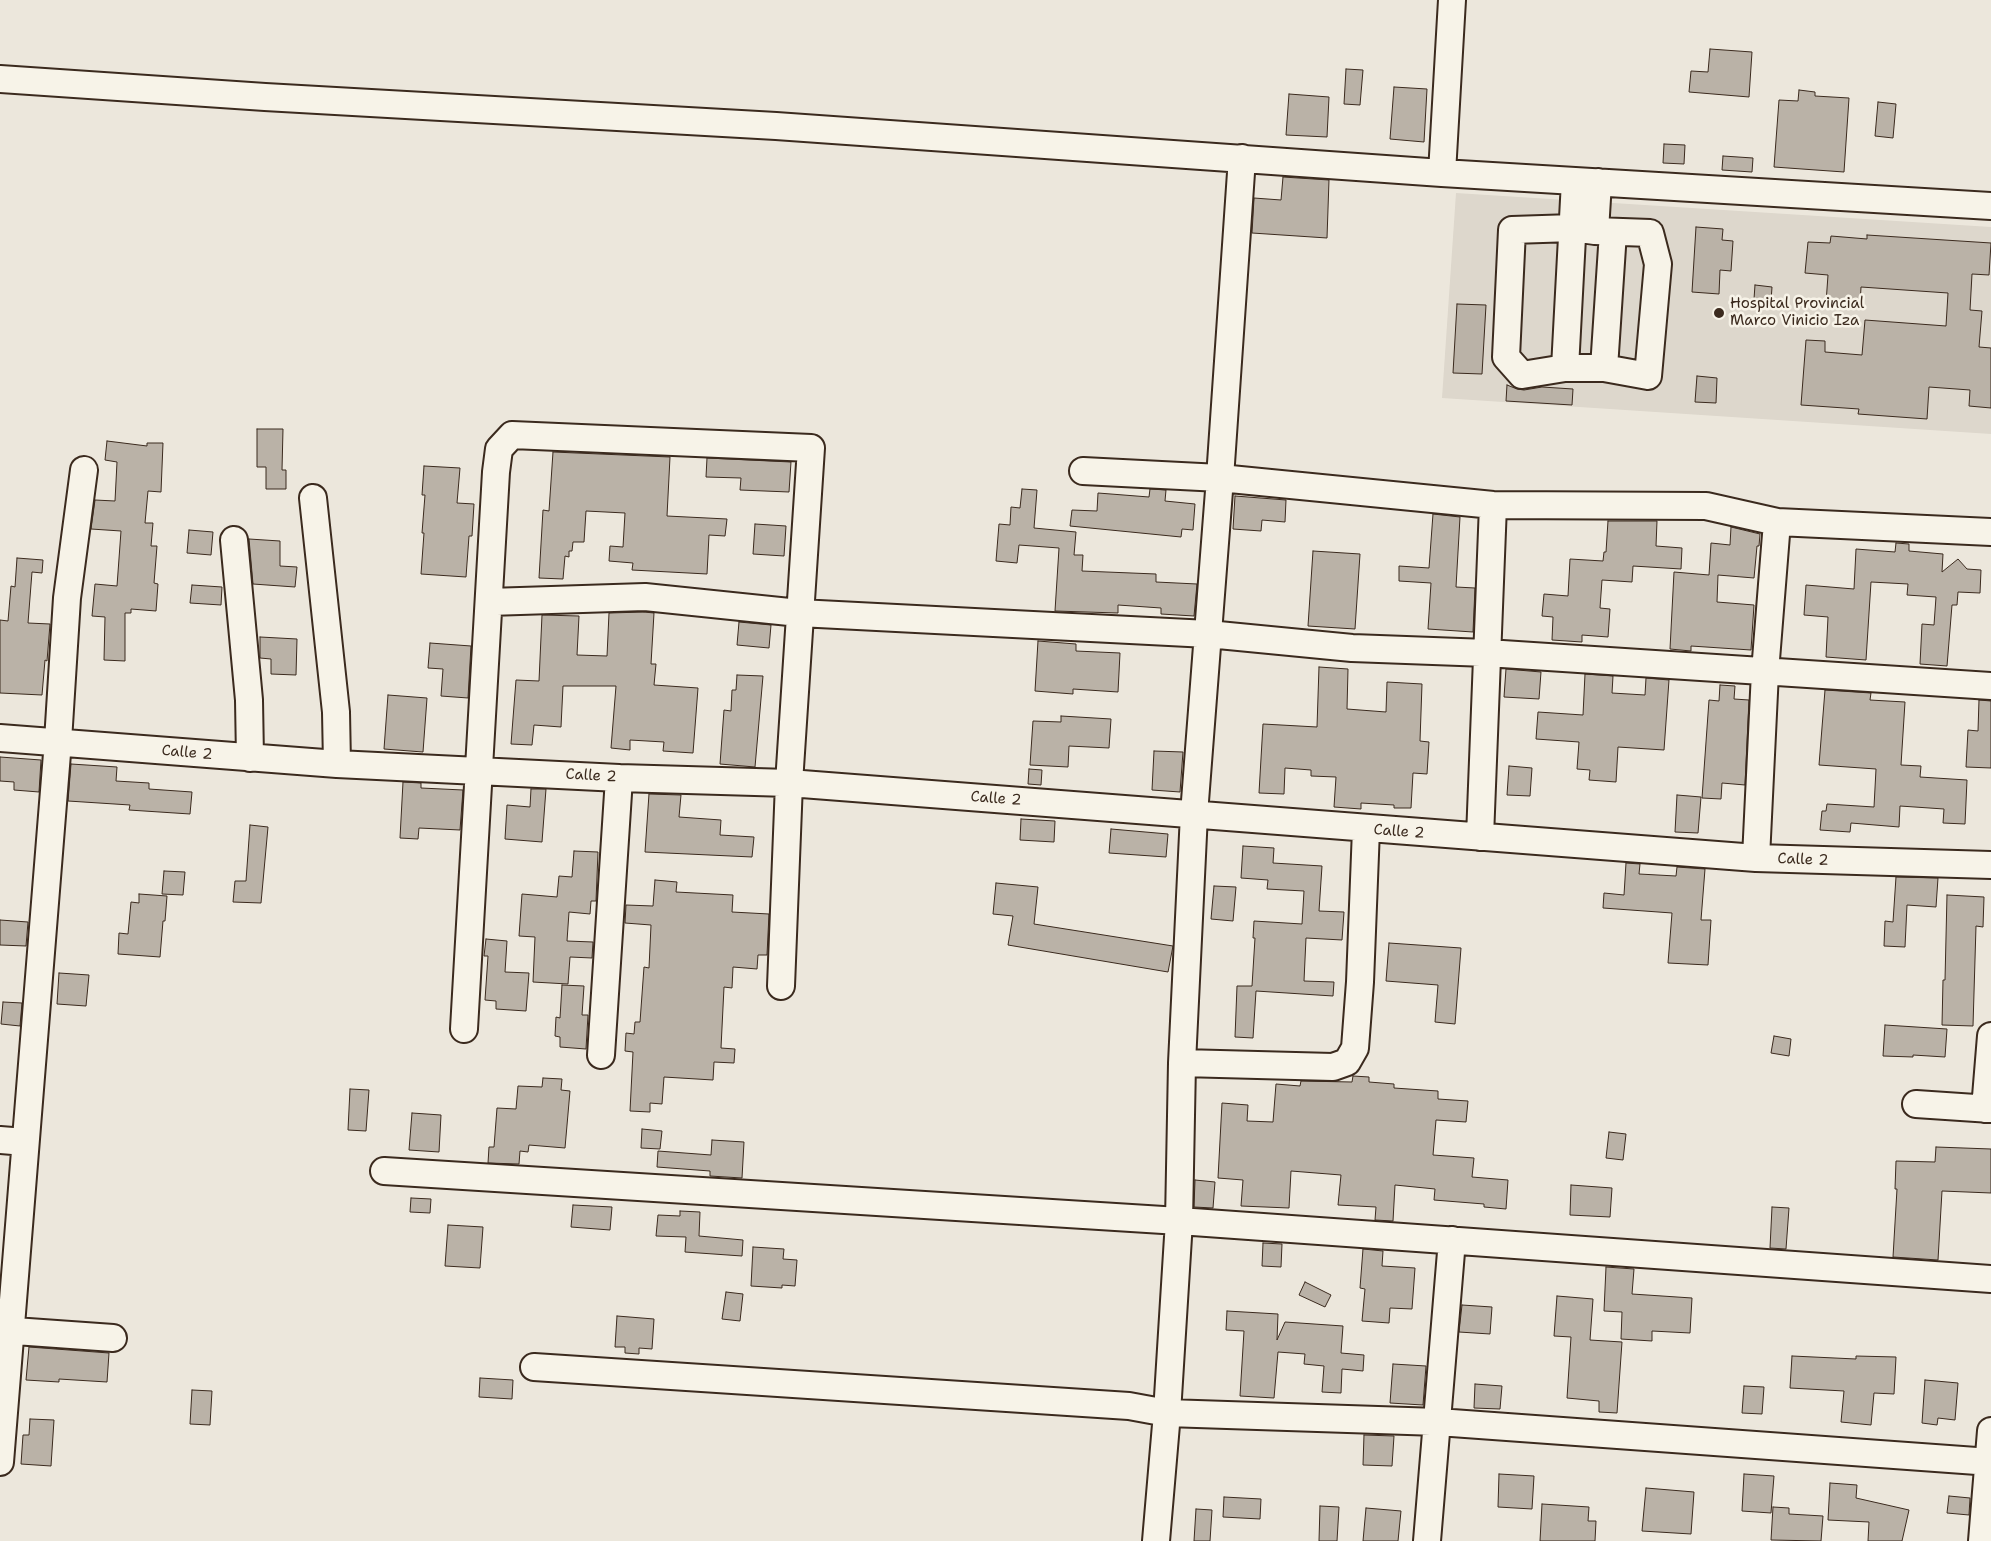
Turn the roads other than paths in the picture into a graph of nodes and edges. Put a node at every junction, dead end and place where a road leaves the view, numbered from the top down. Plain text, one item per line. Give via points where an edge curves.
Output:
1 (1452, 0) edge
2 (0, 79) edge
3 (1242, 158) junction
4 (1442, 173) junction
5 (1586, 181) junction
6 (1991, 206) edge
7 (1593, 231) junction
8 (1566, 368) junction
9 (1604, 368) junction
10 (84, 470) dead end
11 (1083, 471) dead end
12 (1220, 478) junction
13 (313, 498) dead end
14 (1493, 505) junction
15 (1777, 522) junction
16 (1991, 532) edge
17 (234, 540) dead end
18 (489, 602) junction
19 (799, 613) junction
20 (1208, 634) junction
21 (1487, 653) junction
22 (1765, 672) junction
23 (1991, 686) edge
24 (0, 738) edge
25 (58, 741) junction
26 (250, 758) junction
27 (337, 764) junction
28 (479, 770) junction
29 (619, 778) junction
30 (789, 783) junction
31 (1194, 814) junction
32 (1366, 829) junction
33 (1480, 837) junction
34 (1756, 858) junction
35 (1991, 865) edge
36 (781, 986) dead end
37 (464, 1029) dead end
38 (1991, 1036) edge
39 (601, 1056) dead end
40 (1182, 1063) junction
41 (1916, 1104) dead end
42 (1988, 1109) edge
43 (13, 1141) edge
44 (384, 1172) dead end
45 (1179, 1221) junction
46 (1452, 1240) junction
47 (1991, 1279) edge
48 (6, 1330) edge
49 (113, 1338) dead end
50 (534, 1367) dead end
51 (1167, 1413) junction
52 (1438, 1422) junction
53 (1991, 1431) edge
54 (1990, 1461) edge
55 (0, 1462) edge
56 (1156, 1541) edge
57 (1427, 1541) edge
58 (1982, 1541) edge

1 - 4 street
2 - 3 street
3 - 4 street
3 - 12 street
4 - 5 street
5 - 6 street
5 - 7 street
7 - 8 street
7 - 8 street via 1512,230 1506,357 1522,375
7 - 9 street
7 - 9 street via 1650,233 1658,264 1648,376
8 - 9 street
10 - 25 street via 67,598
11 - 12 street
12 - 14 street
12 - 20 street
13 - 27 street via 336,712
14 - 15 street via 1706,506
14 - 21 street
15 - 16 street
15 - 22 street
17 - 26 street via 249,700
18 - 19 street via 645,597
18 - 19 street via 499,449 512,435 811,448
18 - 28 street
19 - 20 street
19 - 30 street
20 - 21 street via 1352,648
20 - 31 street
21 - 22 street
21 - 33 street
22 - 23 street
22 - 34 street
24 - 25 street, Calle 2
25 - 26 street, Calle 2
25 - 43 street
26 - 27 street, Calle 2
27 - 28 street, Calle 2
28 - 29 street, Calle 2
28 - 37 street
29 - 30 street, Calle 2
29 - 39 street
30 - 31 street, Calle 2
30 - 36 street
31 - 32 street, Calle 2
31 - 40 street
32 - 33 street, Calle 2
32 - 40 street via 1355,1048 1346,1062 1333,1067
33 - 34 street, Calle 2
34 - 35 street, Calle 2
38 - 42 street
40 - 45 street
41 - 42 street
43 - 48 street
44 - 45 street
45 - 46 street
45 - 51 street
46 - 47 street
46 - 52 street
48 - 49 street
48 - 55 street
50 - 51 street via 1129,1406
51 - 52 street
51 - 56 street
52 - 54 street
52 - 57 street
53 - 54 street
54 - 58 street

